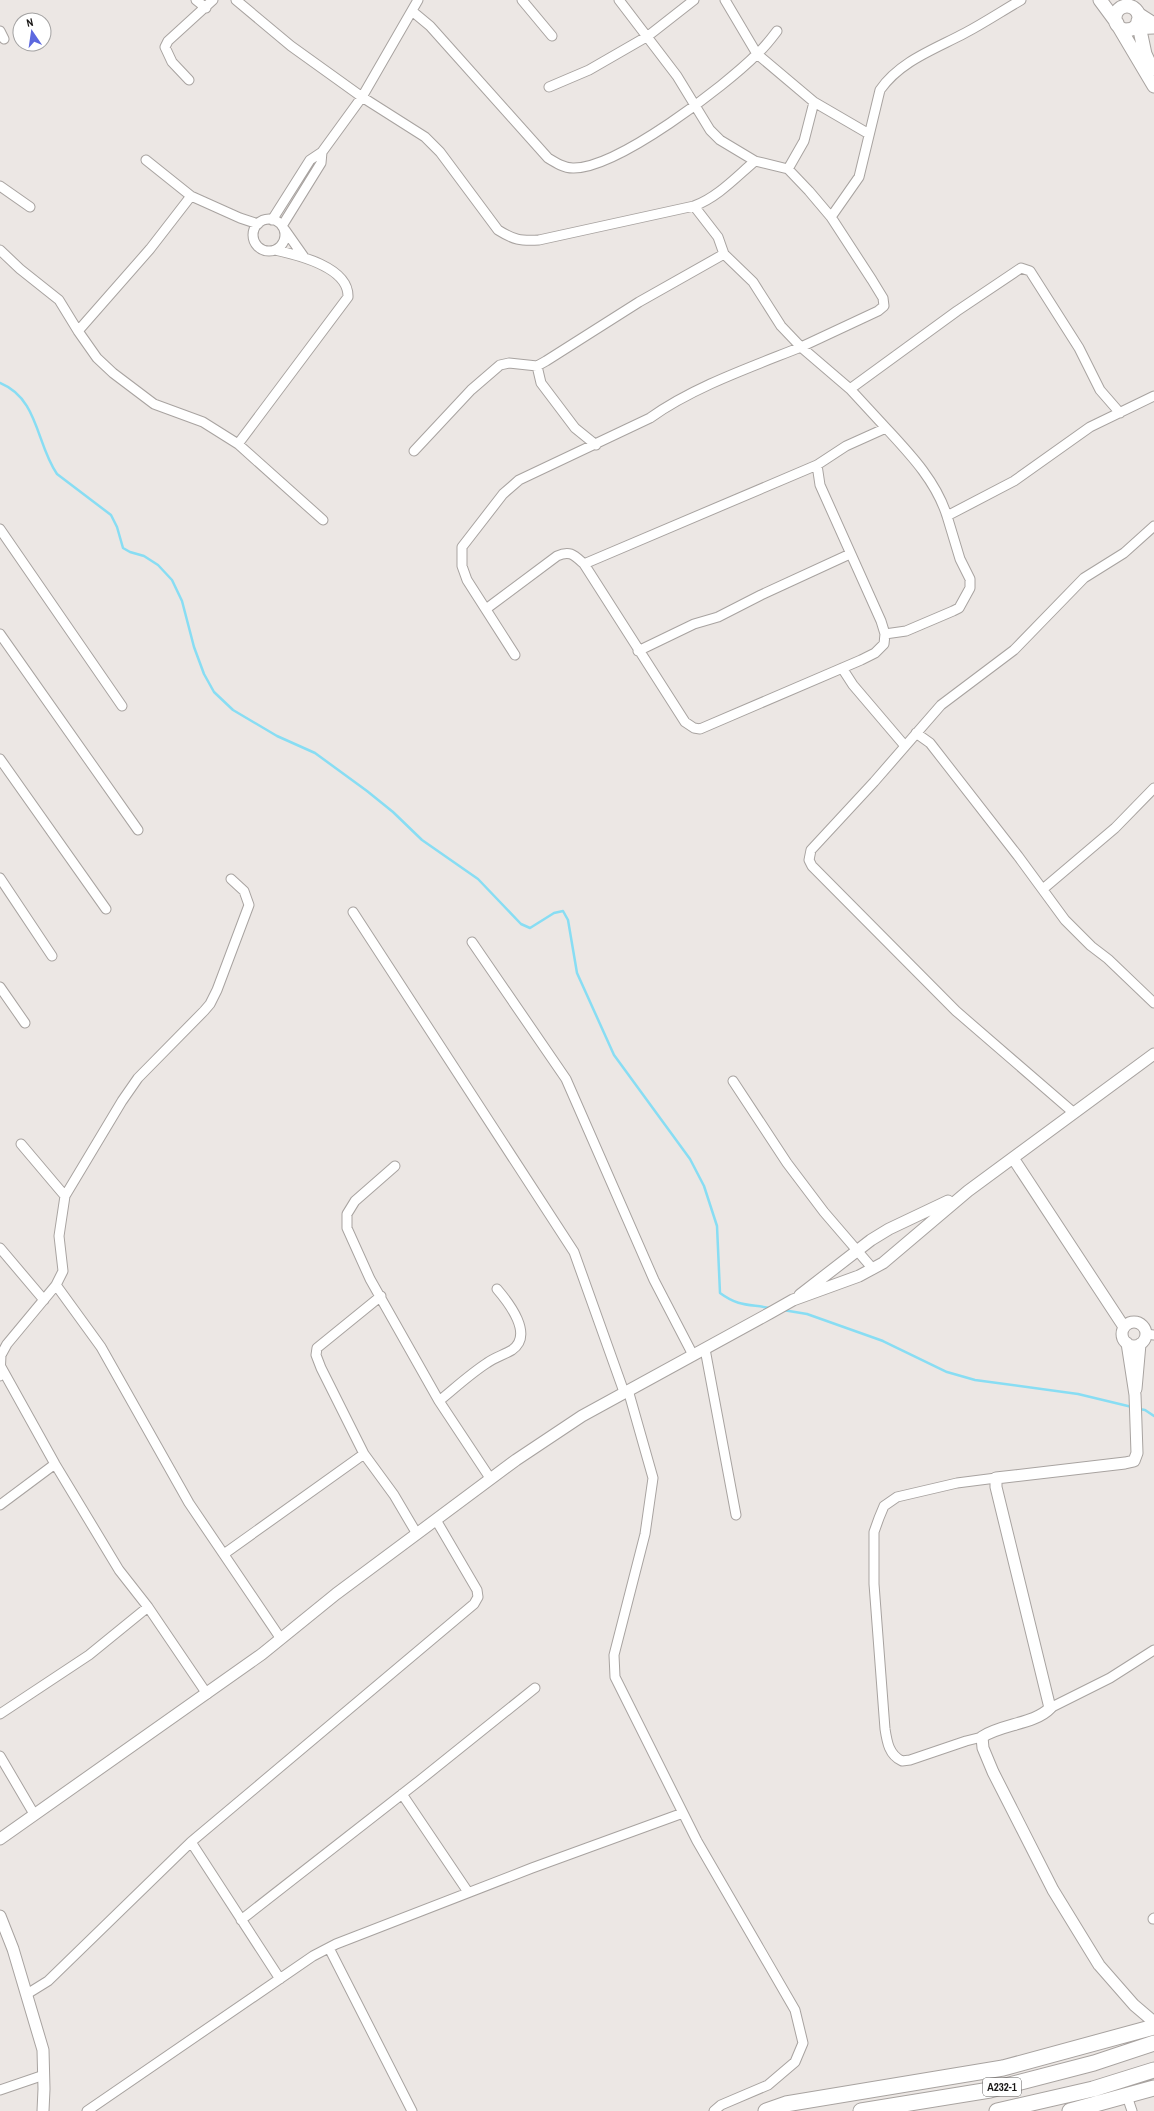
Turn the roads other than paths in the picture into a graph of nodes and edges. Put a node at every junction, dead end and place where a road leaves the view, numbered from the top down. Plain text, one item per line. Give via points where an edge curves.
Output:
1 (196, 0) edge
2 (213, 0) edge
3 (236, 0) edge
4 (418, 0) edge
5 (522, 0) edge
6 (619, 0) edge
7 (694, 0) edge
8 (724, 0) edge
9 (1020, 0) edge
10 (1100, 0) edge
11 (1124, 0) edge
12 (206, 8) junction
13 (412, 11) junction
14 (1131, 22) junction
15 (1154, 23) edge
16 (1154, 28) edge
17 (777, 31) dead end
18 (552, 36) dead end
19 (648, 36) junction
20 (757, 54) junction
21 (1154, 73) edge
22 (189, 80) dead end
23 (1154, 86) edge
24 (549, 87) dead end
25 (362, 97) junction
26 (814, 102) junction
27 (695, 106) junction
28 (869, 134) junction
29 (322, 152) junction
30 (146, 160) dead end
31 (756, 161) junction
32 (788, 169) junction
33 (0, 186) edge
34 (190, 196) junction
35 (694, 206) junction
36 (30, 207) dead end
37 (831, 217) junction
38 (240, 218) junction
39 (272, 220) junction
40 (258, 224) junction
41 (283, 228) junction
42 (254, 237) junction
43 (0, 250) edge
44 (275, 250) junction
45 (724, 254) junction
46 (304, 257) junction
47 (78, 331) junction
48 (800, 347) junction
49 (537, 366) junction
50 (850, 389) junction
51 (1154, 396) edge
52 (1120, 413) junction
53 (886, 428) junction
54 (238, 444) junction
55 (596, 444) junction
56 (414, 451) dead end
57 (817, 465) junction
58 (947, 516) junction
59 (323, 520) dead end
60 (1154, 526) edge
61 (0, 530) edge
62 (850, 554) junction
63 (584, 564) junction
64 (486, 609) junction
65 (0, 634) edge
66 (885, 634) junction
67 (638, 650) junction
68 (515, 655) dead end
69 (842, 668) junction
70 (122, 706) dead end
71 (916, 733) junction
72 (905, 746) junction
73 (0, 759) edge
74 (1154, 788) edge
75 (138, 830) dead end
76 (0, 878) edge
77 (231, 879) dead end
78 (1043, 889) junction
79 (106, 909) dead end
80 (353, 912) dead end
81 (472, 942) dead end
82 (52, 956) dead end
83 (0, 987) edge
84 (1154, 1003) edge
85 (25, 1023) dead end
86 (1154, 1054) edge
87 (733, 1081) dead end
88 (1074, 1113) junction
89 (21, 1144) dead end
90 (1013, 1158) junction
91 (396, 1166) dead end
92 (968, 1191) junction
93 (65, 1196) junction
94 (0, 1248) edge
95 (856, 1250) junction
96 (873, 1269) junction
97 (56, 1285) junction
98 (497, 1289) dead end
99 (381, 1296) junction
100 (44, 1300) junction
101 (793, 1300) junction
102 (1124, 1327) junction
103 (1147, 1338) edge
104 (1127, 1343) junction
105 (705, 1349) junction
106 (693, 1355) junction
107 (0, 1366) edge
108 (0, 1376) edge
109 (626, 1391) junction
110 (1135, 1395) junction
111 (439, 1401) junction
112 (364, 1454) junction
113 (55, 1464) junction
114 (490, 1478) junction
115 (996, 1478) junction
116 (0, 1505) edge
117 (736, 1515) dead end
118 (436, 1520) junction
119 (417, 1534) junction
120 (224, 1554) junction
121 (148, 1607) junction
122 (281, 1639) junction
123 (1154, 1650) edge
124 (535, 1688) dead end
125 (207, 1694) junction
126 (1050, 1708) junction
127 (0, 1714) edge
128 (982, 1737) junction
129 (0, 1756) edge
130 (402, 1794) junction
131 (683, 1812) junction
132 (34, 1814) junction
133 (0, 1838) edge
134 (191, 1842) junction
135 (468, 1892) junction
136 (0, 1916) edge
137 (241, 1920) junction
138 (329, 1948) junction
139 (280, 1979) junction
140 (27, 1994) junction
141 (1154, 2022) edge
142 (1154, 2027) edge
143 (1147, 2046) edge
144 (1151, 2071) edge
145 (44, 2075) junction
146 (1154, 2088) edge
147 (0, 2090) edge
148 (1127, 2096) junction
149 (43, 2111) edge
150 (87, 2111) edge
151 (412, 2111) edge
152 (714, 2111) edge
153 (766, 2111) edge
154 (861, 2111) edge
155 (996, 2111) edge
156 (1070, 2111) edge
157 (1132, 2111) edge

1 - 12 street
2 - 12 street
3 - 25 street via 291,46
4 - 13 street
5 - 18 street
6 - 19 street
7 - 19 street
8 - 20 street
9 - 28 street via 967,32 904,65 887,80 880,90
10 - 14 main road
11 - 14 main road
12 - 22 street via 168,41 165,47 172,62
13 - 25 street
13 - 27 street via 430,26 548,158 560,165 573,168 617,155
14 - 15 street
14 - 16 street
14 - 21 main road
14 - 23 main road
17 - 20 street
19 - 24 street via 589,70
19 - 27 street via 687,90
20 - 26 street
20 - 27 street
25 - 29 street
25 - 35 street via 425,137 440,152 498,230 520,241 539,240
26 - 28 street
26 - 32 street via 804,141
27 - 31 street via 710,130 720,140
28 - 37 street via 859,177
29 - 39 street via 310,160
29 - 41 street via 321,163
30 - 34 street
31 - 32 street
31 - 35 street via 717,194
32 - 37 street
33 - 36 street
34 - 38 street
34 - 47 street via 150,249
35 - 45 street via 718,237
37 - 48 street via 883,298 884,306
38 - 40 street
38 - 42 street
39 - 40 street
39 - 41 street
40 - 42 street
41 - 44 street via 283,244
41 - 46 street
42 - 44 street via 261,249
43 - 47 street via 59,300
44 - 46 street
45 - 48 street via 752,282 781,326
45 - 49 street via 638,302
46 - 54 street via 336,272 347,284 348,297
47 - 54 street via 97,358 154,404 203,422
48 - 50 street
48 - 55 street via 668,405 650,418
49 - 55 street via 541,383 575,428
49 - 56 street via 500,365 471,390
50 - 52 street via 957,311 1021,268 1026,268 1079,348 1100,390
50 - 53 street
51 - 52 street
52 - 58 street via 1090,427 1014,481
53 - 57 street via 846,446
53 - 58 street via 919,464 942,502
54 - 59 street
55 - 64 street via 519,480 503,494 468,537 462,546 462,566 467,580
57 - 62 street via 820,485
57 - 63 street
58 - 66 street via 960,559 970,579 970,588 959,608 953,612 906,631
60 - 71 street via 1124,552 1084,578 1014,650 941,705
61 - 70 street
62 - 66 street
62 - 67 street via 761,594 718,617 694,624
63 - 64 street via 572,553 557,556
63 - 67 street
64 - 68 street
65 - 75 street
66 - 69 street via 884,644 875,652
67 - 69 street via 685,722 700,729
69 - 72 street
71 - 72 street
71 - 78 street via 930,743
72 - 88 street via 812,850 809,860 812,866 956,1011
73 - 79 street
74 - 78 street via 1115,828
76 - 82 street
77 - 93 street via 244,891 249,905 210,1004 138,1078 122,1100
78 - 84 street via 1065,920
80 - 109 street via 574,1252
81 - 106 street via 566,1079 654,1280
83 - 85 street
86 - 88 street
87 - 95 street via 787,1163
88 - 90 street
89 - 93 street
90 - 92 street
90 - 102 street
91 - 99 street via 355,1201 348,1214 347,1228 370,1279
92 - 95 street via 889,1229
92 - 96 street
93 - 97 street via 59,1236 63,1271
94 - 100 street
95 - 96 street
95 - 101 street
96 - 101 street
97 - 100 street
97 - 120 street via 101,1346 189,1503
98 - 111 street via 509,1303 521,1328 520,1340 513,1349 490,1360
99 - 111 street
99 - 112 street via 317,1348 316,1354
100 - 107 street via 7,1344 1,1355
101 - 105 street
102 - 103 street via 1131,1322 1138,1323 1144,1327
102 - 104 street via 1122,1334
103 - 104 street via 1134,1346
103 - 110 street
104 - 110 street
105 - 106 street
105 - 117 street
106 - 109 street
107 - 108 street
107 - 113 street
109 - 114 street via 582,1416
109 - 131 street via 653,1478 645,1534 614,1655 615,1677
110 - 115 street via 1137,1453 1134,1460 1125,1464
111 - 114 street
112 - 119 street via 394,1495
112 - 120 street
113 - 116 street
113 - 121 street via 119,1570
114 - 118 street
115 - 126 street via 996,1487
115 - 128 street via 957,1483 897,1497 884,1506 874,1532 874,1584 885,1729 892,1754 902,1761 910,1760
118 - 119 street
118 - 134 street via 477,1590 478,1597 474,1604
119 - 122 street via 336,1594
120 - 122 street
121 - 125 street
121 - 127 street via 89,1655
122 - 125 street
123 - 126 street via 1110,1678
124 - 130 street
125 - 132 street
126 - 128 street via 1041,1715 991,1731
128 - 141 street via 982,1748 993,1772 1060,1902 1099,1965 1134,2005
129 - 132 street
130 - 135 street
130 - 137 street
131 - 135 street
131 - 152 street via 697,1841 795,2010 803,2043 795,2062 768,2085 721,2105
132 - 133 street
134 - 137 street
134 - 140 street via 48,1981
135 - 138 street
136 - 140 street
137 - 139 street
138 - 139 street
138 - 151 street
139 - 150 street
140 - 145 street via 43,2050
142 - 153 highway via 1004,2068 793,2103
143 - 154 highway, A232-1 via 1059,2073 990,2090
144 - 155 highway, A232-1 via 1093,2089
145 - 147 street
145 - 149 street
146 - 148 highway
148 - 156 highway
148 - 157 street

